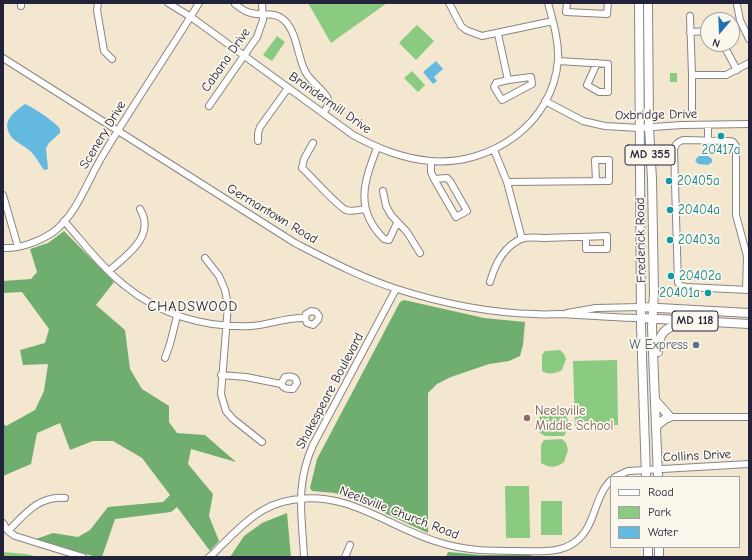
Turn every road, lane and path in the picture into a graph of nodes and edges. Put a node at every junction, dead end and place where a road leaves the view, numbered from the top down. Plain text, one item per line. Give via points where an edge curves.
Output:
1 (98, 3) edge
2 (168, 3) edge
3 (199, 3) edge
4 (262, 3) edge
5 (449, 3) edge
6 (548, 3) edge
7 (567, 3) edge
8 (608, 3) edge
9 (639, 3) edge
10 (648, 3) edge
11 (235, 4) dead end
12 (737, 5) dead end
13 (263, 14) junction
14 (690, 16) dead end
15 (190, 17) junction
16 (553, 21) junction
17 (700, 31) edge
18 (690, 32) junction
19 (498, 34) junction
20 (749, 39) edge
21 (727, 52) edge
22 (245, 56) junction
23 (3, 58) edge
24 (112, 60) dead end
25 (558, 60) junction
26 (597, 63) junction
27 (749, 63) edge
28 (737, 70) junction
29 (692, 75) junction
30 (508, 80) junction
31 (288, 88) junction
32 (545, 101) junction
33 (209, 106) dead end
34 (692, 111) dead end
35 (323, 113) junction
36 (708, 124) junction
37 (749, 124) edge
38 (639, 128) junction
39 (649, 128) junction
40 (118, 131) junction
41 (258, 141) dead end
42 (708, 141) junction
43 (313, 143) dead end
44 (377, 148) junction
45 (494, 150) junction
46 (431, 161) junction
47 (434, 179) junction
48 (596, 181) dead end
49 (507, 182) junction
50 (383, 191) dead end
51 (3, 195) edge
52 (140, 209) dead end
53 (365, 209) junction
54 (64, 221) junction
55 (397, 223) junction
56 (586, 237) dead end
57 (522, 239) junction
58 (18, 247) junction
59 (3, 248) edge
60 (420, 253) dead end
61 (205, 258) dead end
62 (109, 271) junction
63 (490, 282) dead end
64 (396, 289) junction
65 (748, 290) edge
66 (641, 306) junction
67 (654, 307) junction
68 (749, 313) edge
69 (559, 314) junction
70 (177, 316) junction
71 (305, 318) dead end
72 (641, 318) junction
73 (653, 319) junction
74 (692, 321) junction
75 (749, 324) edge
76 (225, 326) junction
77 (165, 358) dead end
78 (654, 370) junction
79 (221, 375) junction
80 (281, 384) dead end
81 (655, 400) junction
82 (670, 417) junction
83 (749, 417) edge
84 (656, 426) junction
85 (262, 442) dead end
86 (749, 464) edge
87 (646, 473) edge
88 (658, 473) edge
89 (617, 476) edge
90 (610, 481) edge
91 (65, 498) dead end
92 (300, 499) junction
93 (3, 523) edge
94 (8, 531) junction
95 (350, 545) dead end
96 (83, 557) edge
97 (209, 557) edge
98 (304, 557) edge
99 (345, 557) edge

1 - 24 street via 104,51
2 - 15 street, Brandermill Drive
3 - 15 street, Scenery Drive
4 - 13 street, Cabana Drive
5 - 19 street via 461,26 466,30 482,36
6 - 16 street, Brandermill Drive
7 - 8 street via 566,12 607,14
9 - 38 main road, Frederick Road / MD 355
10 - 39 main road, Frederick Road / MD 355
11 - 13 street via 252,14
12 - 20 street via 740,20
13 - 22 street, Cabana Drive via 258,36
13 - 35 street via 278,15 290,27 304,70 310,80 328,97 328,106
14 - 18 street
15 - 22 street, Brandermill Drive
15 - 40 street, Scenery Drive
16 - 19 street
16 - 25 street, Brandermill Drive
17 - 18 street
18 - 29 street
19 - 30 street
21 - 28 street
22 - 31 street, Brandermill Drive
22 - 33 street, Cabana Drive
23 - 40 street, Germantown Road
25 - 26 street
25 - 32 street, Brandermill Drive
26 - 26 street via 608,64 608,92 599,92 587,85
27 - 28 street
28 - 29 street via 726,75
29 - 34 street
30 - 30 street via 531,77 532,84 502,100 494,87 496,83
31 - 35 street, Brandermill Drive
31 - 41 street via 260,127
32 - 38 street, Oxbridge Drive via 594,124
32 - 45 street, Brandermill Drive via 524,130
35 - 44 street, Brandermill Drive via 353,135
36 - 37 street, Oxbridge Drive
36 - 39 street, Oxbridge Drive
36 - 42 street
38 - 39 street, Oxbridge Drive
38 - 66 main road, Frederick Road / MD 355
39 - 67 main road, Frederick Road / MD 355
40 - 54 street, Scenery Drive via 102,155 76,205
40 - 64 street, Germantown Road via 295,243 338,265
42 - 65 street via 733,142 736,146 736,215 747,256
42 - 65 street via 683,140 676,144 674,150 678,283 686,287
43 - 53 street via 302,168 341,207 351,211
44 - 46 street, Brandermill Drive via 408,158
44 - 53 street via 365,185
45 - 46 street, Brandermill Drive via 465,158
45 - 49 street
46 - 47 street
47 - 47 street via 456,217 467,211 447,178
48 - 49 street
49 - 57 street
50 - 55 street via 386,206
51 - 58 street
52 - 62 street via 145,225 140,240
53 - 55 street via 384,239 389,240
54 - 58 street, Scenery Drive via 41,239
54 - 62 street
55 - 60 street via 407,232
56 - 57 street
57 - 63 street via 501,256
58 - 59 street, Scenery Drive
61 - 76 street via 219,276 225,290 228,305
62 - 70 street via 141,298
64 - 69 street, Germantown Road via 473,307 527,314
64 - 92 street, Shakespeare Boulevard via 312,445 302,475
66 - 67 main road, Germantown Road / MD 118
66 - 69 street, Germantown Road via 596,308
66 - 72 main road, Frederick Road / MD 355
67 - 68 main road, Germantown Road / MD 118
67 - 73 main road, Frederick Road / MD 355
69 - 72 street, Germantown Road
70 - 76 street
70 - 77 street
71 - 76 street via 252,326
72 - 73 main road, Germantown Road / MD 118
72 - 87 main road, Frederick Road / MD 355
73 - 74 main road, Germantown Road / MD 118
73 - 78 main road, Frederick Road / MD 355
74 - 75 main road, Germantown Road / MD 118
74 - 78 main road via 668,328 662,335 658,343 658,358
76 - 79 street
78 - 81 main road, Frederick Road / MD 355
79 - 80 street
79 - 85 street via 221,394 226,411
81 - 82 main road
81 - 84 main road, Frederick Road / MD 355
82 - 83 street
82 - 84 main road
84 - 88 main road, Frederick Road / MD 355
86 - 88 street, Collins Drive
87 - 88 street, Collins Drive
87 - 89 street via 628,471
90 - 92 street, Neelsville Church Road via 582,537 569,546 548,550 463,549 426,538 344,503 324,498
91 - 94 street via 56,496 42,501 32,507
92 - 97 street, Neelsville Church Road via 272,505 254,516
92 - 98 street, Shakespeare Boulevard
93 - 94 street
94 - 96 street via 16,536
95 - 99 street

